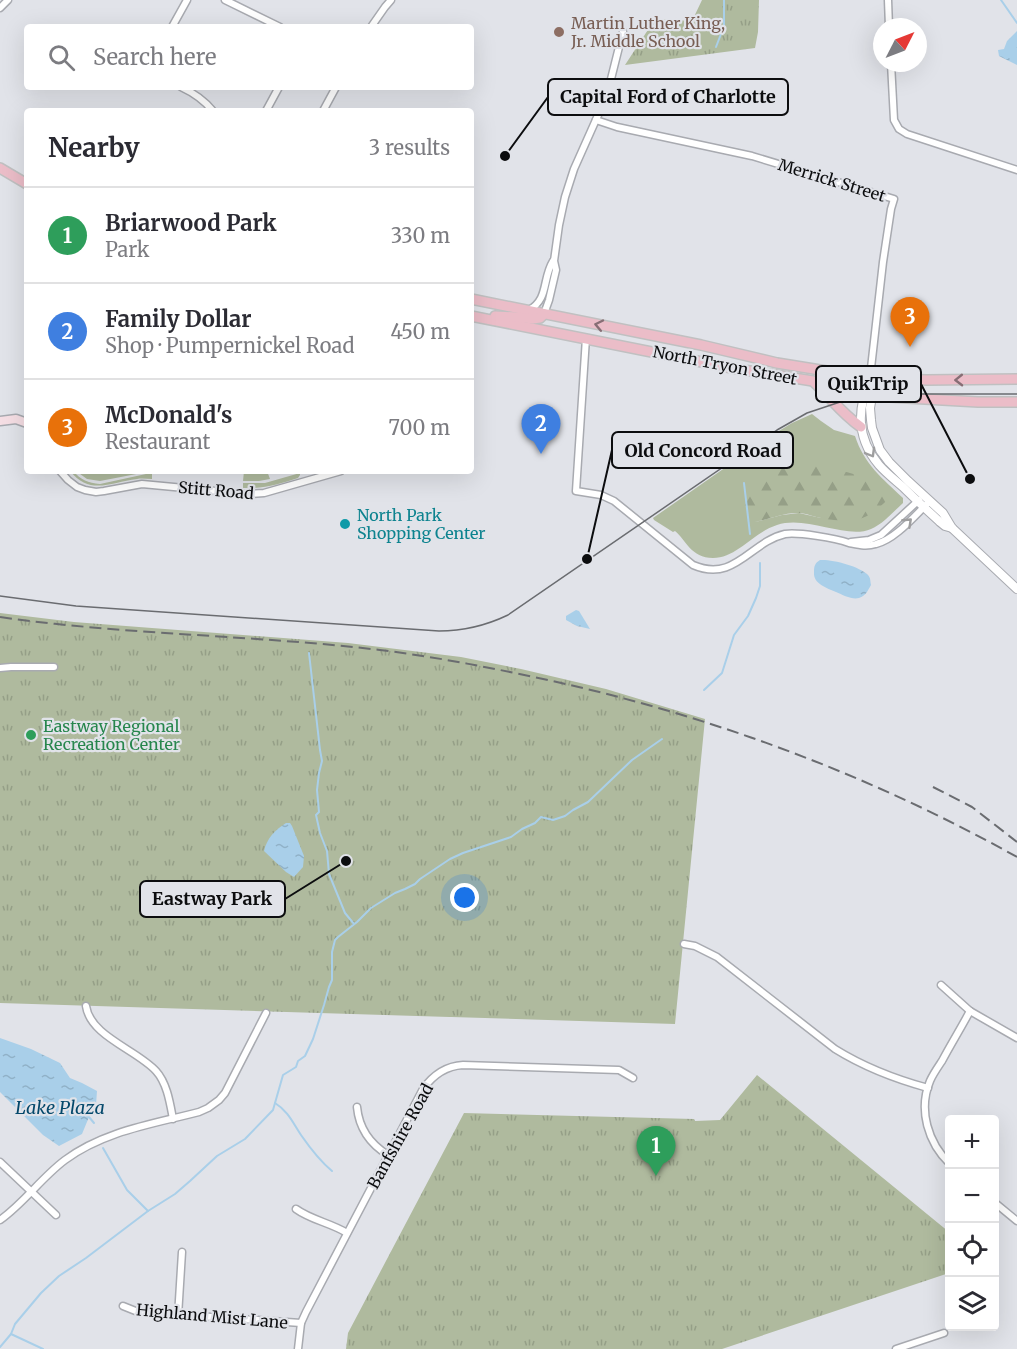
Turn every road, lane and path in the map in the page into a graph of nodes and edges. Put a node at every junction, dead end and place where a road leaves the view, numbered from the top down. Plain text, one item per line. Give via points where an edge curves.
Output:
1 (8, 0) edge
2 (187, 0) edge
3 (225, 0) edge
4 (391, 0) edge
5 (888, 0) edge
6 (0, 8) edge
7 (889, 18) edge
8 (174, 24) edge
9 (274, 24) edge
10 (373, 24) edge
11 (623, 31) dead end
12 (891, 72) edge
13 (188, 90) edge
14 (277, 90) edge
15 (334, 90) edge
16 (210, 108) edge
17 (268, 108) edge
18 (325, 108) edge
19 (596, 120) junction
20 (0, 168) edge
21 (1017, 170) edge
22 (24, 182) edge
23 (554, 261) junction
24 (474, 300) edge
25 (529, 310) junction
26 (544, 314) junction
27 (474, 316) edge
28 (474, 317) edge
29 (586, 338) junction
30 (870, 377) junction
31 (1017, 379) edge
32 (813, 381) junction
33 (868, 395) junction
34 (1017, 402) edge
35 (24, 415) edge
36 (16, 419) junction
37 (0, 421) edge
38 (24, 422) edge
39 (861, 427) junction
40 (63, 474) edge
41 (330, 474) edge
42 (924, 501) junction
43 (1017, 589) edge
44 (54, 667) dead end
45 (0, 668) edge
46 (684, 944) dead end
47 (941, 986) dead end
48 (86, 1006) dead end
49 (970, 1011) junction
50 (266, 1013) dead end
51 (1017, 1038) edge
52 (633, 1078) dead end
53 (928, 1088) junction
54 (357, 1107) dead end
55 (173, 1119) junction
56 (388, 1155) junction
57 (945, 1159) edge
58 (0, 1162) edge
59 (31, 1191) junction
60 (999, 1206) edge
61 (296, 1209) dead end
62 (56, 1215) dead end
63 (0, 1220) edge
64 (1017, 1221) edge
65 (347, 1233) junction
66 (182, 1252) dead end
67 (123, 1306) dead end
68 (178, 1316) junction
69 (301, 1323) junction
70 (944, 1333) dead end
71 (298, 1349) edge
72 (896, 1349) edge

1 - 6 street
2 - 8 street
3 - 9 street
4 - 10 street
5 - 7 street
11 - 19 street via 607,95
12 - 21 street via 894,120 902,132
13 - 16 street
14 - 17 street
15 - 18 street
19 - 23 street via 568,187
19 - 30 street, Merrick Street via 752,156 894,199
20 - 22 main road
23 - 25 street via 541,301
23 - 26 street
24 - 25 main road, North Tryon Street
25 - 26 main road, North Tryon Street
26 - 27 main road via 534,319
30 -> 26 main road, North Tryon Street via 777,363
28 - 29 main road, North Tryon Street
29 - 32 main road, North Tryon Street
29 - 42 street via 576,491 611,499 689,563 704,569 731,566 784,534 851,543 870,540
31 -> 30 main road, North Tryon Street
30 - 33 street
32 - 33 main road, North Tryon Street
32 - 39 main road via 844,415
33 - 34 main road, North Tryon Street
33 - 39 street via 861,406
33 - 42 street via 872,428 880,450
35 - 36 main road
36 - 37 main road
36 - 38 main road
39 -> 42 street via 878,464
40 - 41 street, Stitt Road via 76,487 96,492 142,484 248,494
42 - 43 street via 946,517 952,528
44 - 45 street
46 - 53 street via 717,957 851,1059
47 - 49 street
48 - 55 street via 96,1026 146,1062 160,1077
49 - 51 street
49 - 53 street
50 - 55 street via 219,1100 199,1112
52 - 56 street, Banfshire Road via 619,1070 586,1068 447,1068 423,1089
53 - 57 street via 925,1103 929,1133
54 - 56 street via 367,1137
55 - 59 street via 130,1129 87,1146
56 - 65 street, Banfshire Road
58 - 59 street
59 - 62 street
59 - 63 street
60 - 64 street
61 - 65 street
65 - 69 street, Banfshire Road
66 - 68 street
67 - 68 street, Highland Mist Lane via 138,1312
68 - 69 street, Highland Mist Lane
69 - 71 street, Banfshire Road
70 - 72 street

